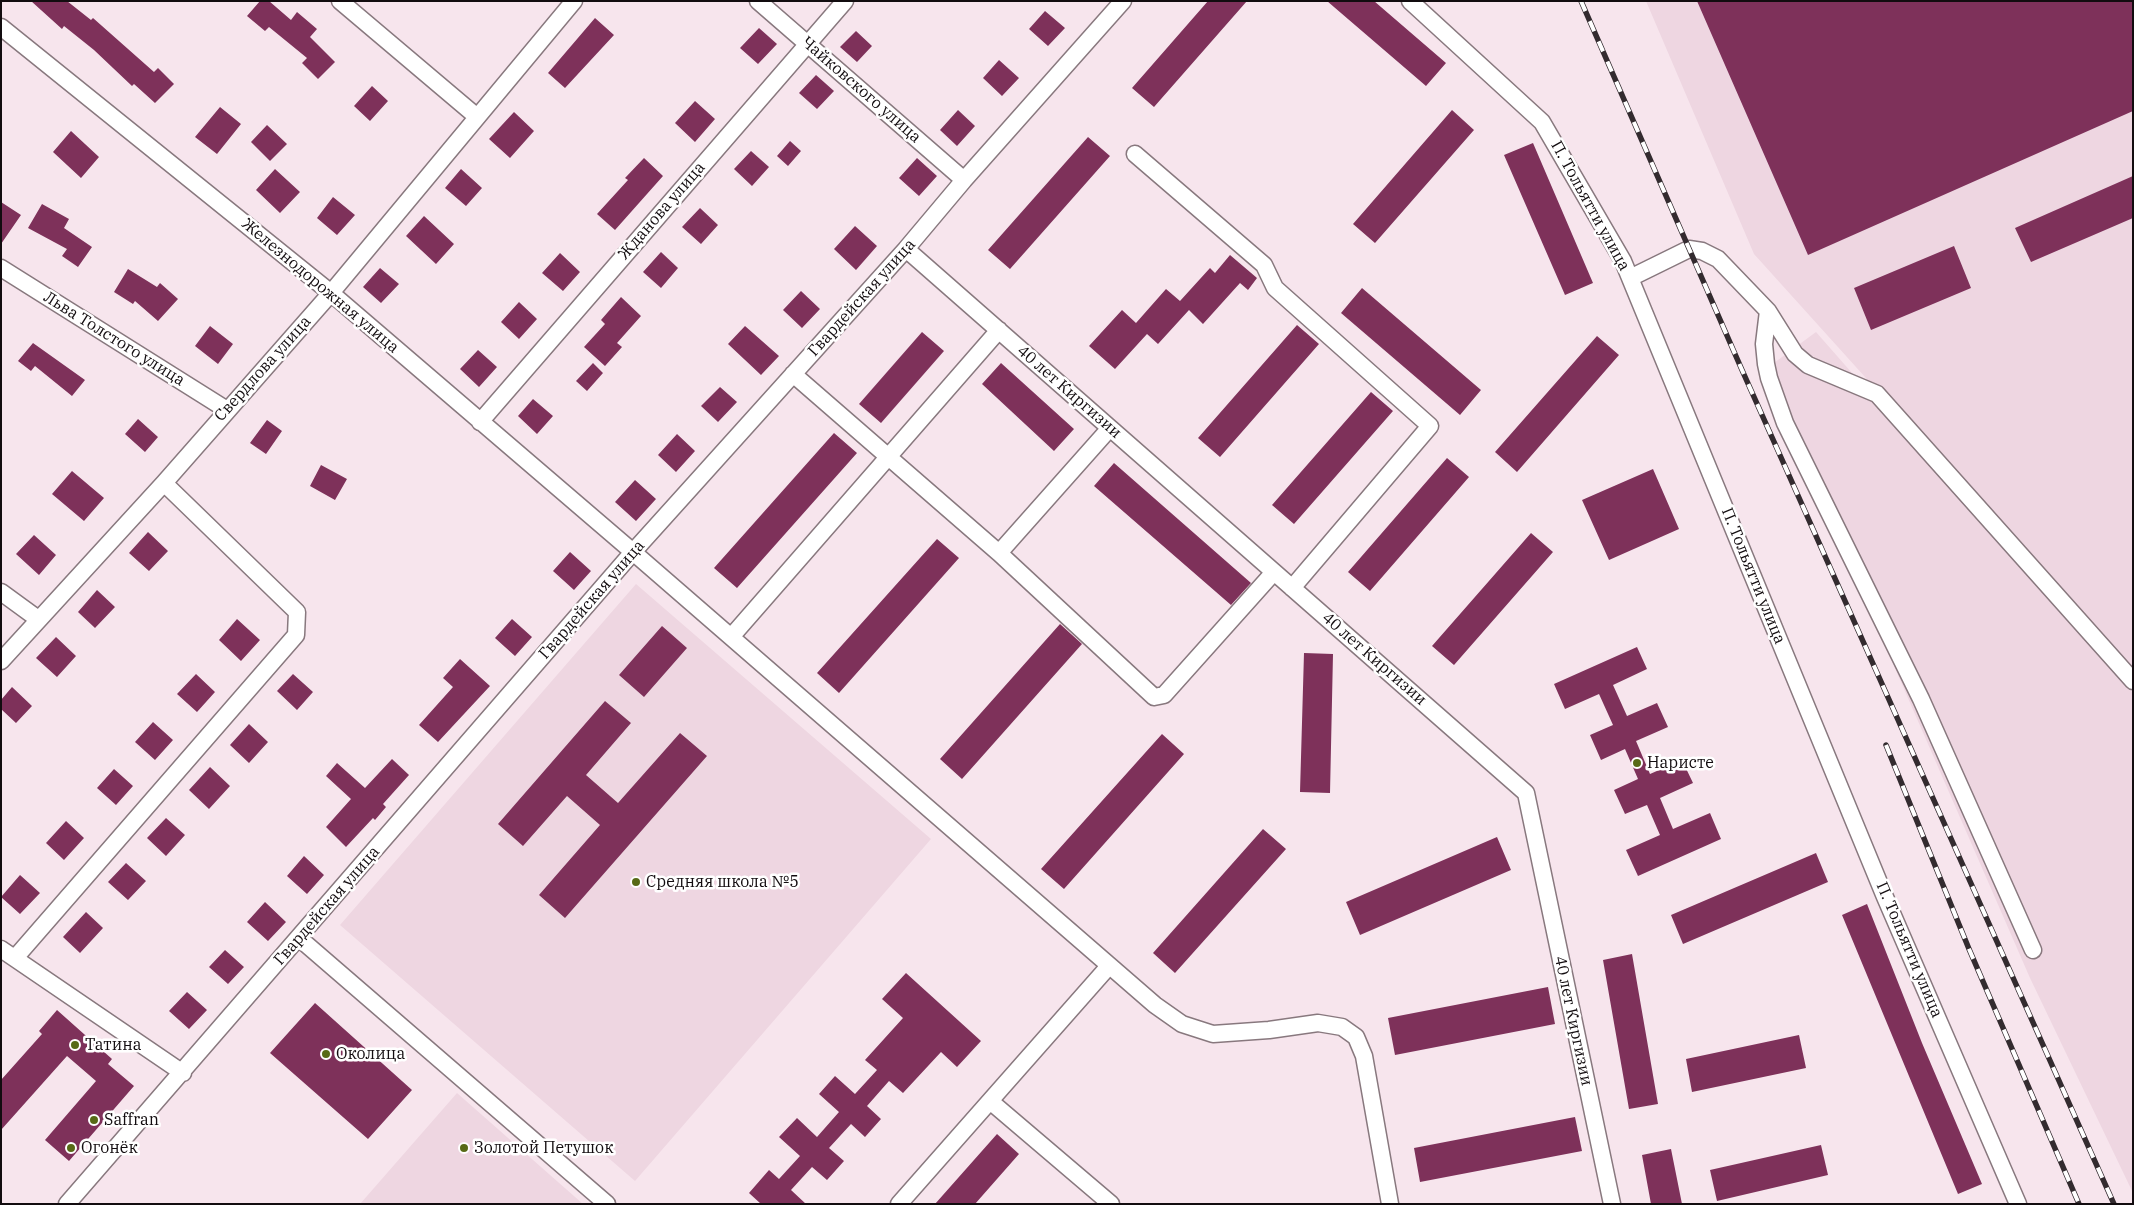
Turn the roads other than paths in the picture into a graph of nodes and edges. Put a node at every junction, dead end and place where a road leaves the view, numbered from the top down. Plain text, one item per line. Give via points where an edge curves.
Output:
1 (340, 1) edge
2 (574, 1) edge
3 (758, 1) edge
4 (845, 1) edge
5 (1124, 1) edge
6 (1410, 1) edge
7 (1, 27) edge
8 (808, 43) junction
9 (476, 116) junction
10 (1135, 154) dead end
11 (964, 180) junction
12 (906, 249) junction
13 (1, 268) edge
14 (1630, 278) junction
15 (331, 293) junction
16 (1768, 311) junction
17 (998, 330) junction
18 (793, 374) junction
19 (226, 410) junction
20 (480, 422) junction
21 (1110, 428) junction
22 (889, 458) junction
23 (164, 483) junction
24 (633, 552) junction
25 (999, 553) junction
26 (1274, 572) junction
27 (1292, 588) junction
28 (1, 592) edge
29 (38, 619) junction
30 (731, 637) junction
31 (1, 661) edge
32 (2133, 681) edge
33 (299, 938) junction
34 (1, 948) edge
35 (2032, 950) dead end
36 (15, 958) junction
37 (1110, 966) junction
38 (182, 1073) junction
39 (990, 1101) junction
40 (67, 1204) edge
41 (608, 1204) edge
42 (900, 1204) edge
43 (1111, 1204) edge
44 (1390, 1204) edge
45 (1612, 1204) edge
46 (2018, 1204) edge

1 - 9 street
2 - 9 street, Свердлова улица
3 - 8 street, Чайковского улица
4 - 8 street, Жданова улица
5 - 11 street, Гвардейская улица
6 - 14 street, П. Тольятти улица via 1542,122
7 - 15 street, Железнодорожная улица
8 - 11 street, Чайковского улица
8 - 20 street, Жданова улица
9 - 15 street, Свердлова улица
10 - 27 street via 1264,264 1275,288 1430,426
11 - 12 street, Гвардейская улица
12 - 17 street, 40 лет Киргизии
12 - 18 street, Гвардейская улица
13 - 19 street, Льва Толстого улица
14 - 16 street via 1689,249 1702,251 1718,259
14 - 46 street, П. Тольятти улица via 1878,878
15 - 19 street, Свердлова улица
15 - 20 street, Железнодорожная улица
16 - 32 street via 1795,354 1808,365 1877,394
16 - 35 street via 1764,344 1766,364 1786,423 1921,699
17 - 21 street, 40 лет Киргизии
17 - 22 street
18 - 22 street
18 - 24 street, Гвардейская улица
19 - 23 street, Свердлова улица
20 - 24 street, Железнодорожная улица
21 - 25 street
21 - 26 street, 40 лет Киргизии
22 - 25 street
22 - 30 street
23 - 29 street, Свердлова улица
23 - 36 street via 297,612 296,635
24 - 30 street, Железнодорожная улица
24 - 33 street, Гвардейская улица
25 - 26 street via 1150,695 1159,698
26 - 27 street, 40 лет Киргизии
27 - 45 street, 40 лет Киргизии via 1526,793
28 - 29 street
29 - 31 street, Свердлова улица
30 - 37 street, Железнодорожная улица
33 - 38 street, Гвардейская улица
33 - 41 street
34 - 36 street
36 - 38 street
37 - 39 street
37 - 44 street, Железнодорожная улица via 1182,1024 1213,1034 1318,1023 1342,1027 1356,1038 1364,1056
38 - 40 street, Гвардейская улица
39 - 42 street
39 - 43 street

